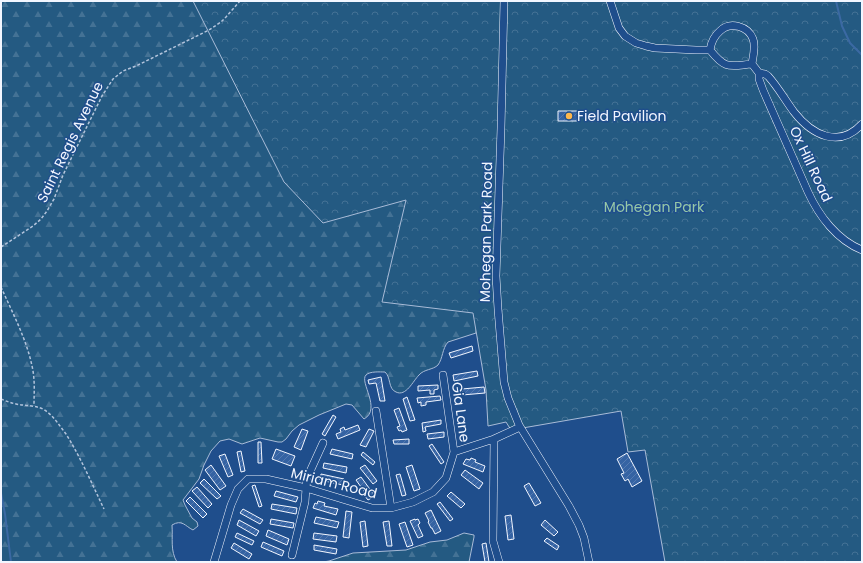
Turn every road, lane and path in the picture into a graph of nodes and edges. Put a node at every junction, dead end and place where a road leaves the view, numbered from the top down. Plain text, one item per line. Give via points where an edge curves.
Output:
1 (240, 1) edge
2 (504, 1) edge
3 (610, 1) edge
4 (710, 50) junction
5 (752, 64) junction
6 (759, 73) junction
7 (862, 124) edge
8 (1, 247) edge
9 (862, 250) edge
10 (1, 287) edge
11 (442, 375) dead end
12 (1, 399) edge
13 (34, 406) junction
14 (376, 411) dead end
15 (520, 427) junction
16 (494, 439) junction
17 (323, 443) dead end
18 (454, 452) junction
19 (306, 488) junction
20 (391, 508) junction
21 (104, 509) dead end
22 (292, 555) dead end
23 (214, 562) edge
24 (498, 562) edge
25 (589, 562) edge

1 - 8 path, Saint Regis Avenue via 221,22 209,30 123,71 113,79 98,103 47,211 33,226
2 - 15 street, Mohegan Park Road via 496,286 506,389
3 - 4 street via 622,31 636,43 651,47
4 - 5 street via 719,61 728,66
4 - 5 street via 714,39 723,28 740,26 754,41
5 - 6 street
6 - 7 street via 768,76 798,117 820,134 831,137 843,136
6 - 9 street, Ox Hill Road via 763,90 814,204 839,236
10 - 13 path via 30,360 34,378
11 - 18 street, Gia Lane
12 - 13 path
13 - 21 path via 48,412 59,424 79,456
14 - 20 street
15 - 16 street
15 - 25 street, Mohegan Park Road via 574,514 584,538
16 - 18 street
16 - 24 street via 493,541
17 - 19 street via 307,478
18 - 20 street, Miriam Road via 446,478 433,492 413,502
19 - 20 street, Miriam Road via 372,508
19 - 22 street
19 - 23 street, Miriam Road via 266,479 248,479 238,488 231,505

